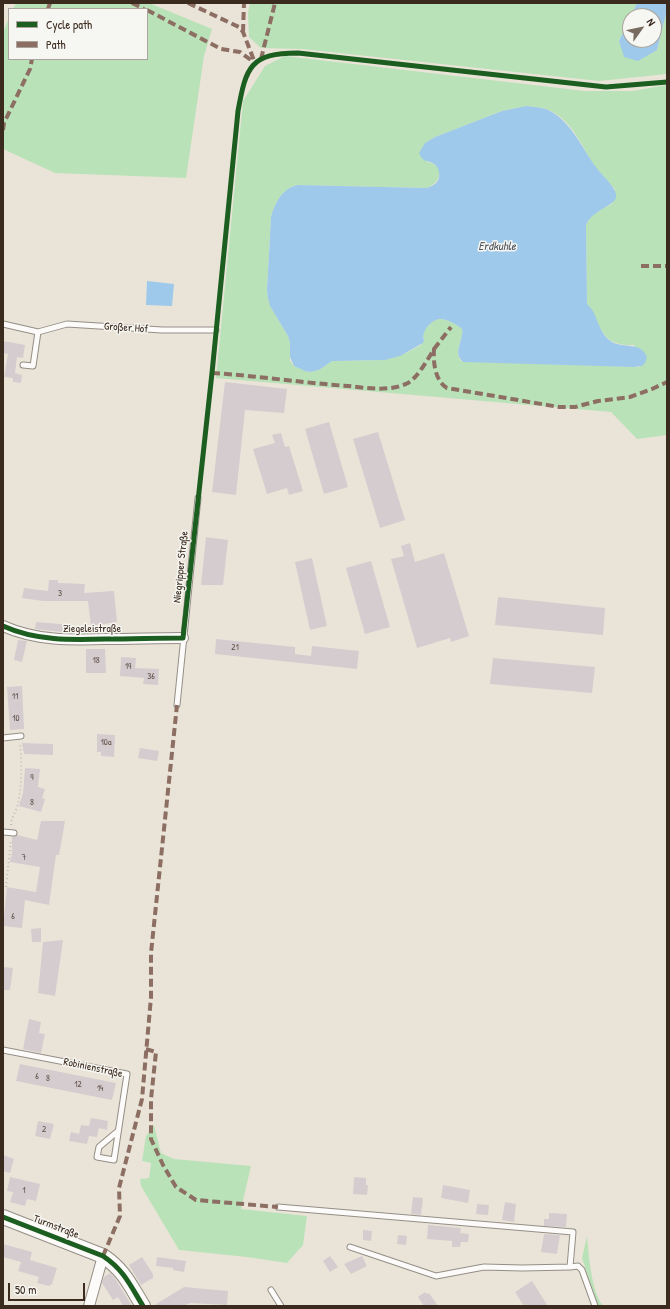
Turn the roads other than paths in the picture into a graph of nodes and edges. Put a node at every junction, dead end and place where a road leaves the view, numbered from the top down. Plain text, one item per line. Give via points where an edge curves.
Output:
1 (3, 324) edge
2 (216, 330) dead end
3 (38, 332) junction
4 (23, 365) dead end
5 (198, 498) dead end
6 (3, 626) edge
7 (183, 638) junction
8 (177, 705) dead end
9 (20, 736) road end
10 (3, 738) edge
11 (3, 832) edge
12 (13, 832) road end
13 (3, 1050) edge
14 (118, 1131) junction
15 (278, 1207) dead end
16 (3, 1217) edge
17 (350, 1247) dead end
18 (103, 1256) junction
19 (570, 1267) junction
20 (271, 1290) dead end
21 (89, 1306) edge
22 (143, 1306) edge
23 (281, 1306) edge
24 (595, 1306) edge

1 - 3 lane, Großer Hof
2 - 3 lane, Großer Hof via 162,330 67,324
3 - 4 lane via 33,366
5 - 7 lane, Niegripper Straße
6 - 7 street, Ziegeleistraße via 40,638
7 - 8 lane, Niegripper Straße
9 - 10 lane
11 - 12 lane
13 - 14 lane, Robinienstraße via 127,1074
14 - 14 lane, Robinienstraße via 114,1160 97,1157 99,1147
15 - 19 lane via 573,1232
16 - 18 street, Turmstraße
17 - 19 lane via 436,1276 484,1266
18 - 21 street
18 - 22 street, Turmstraße via 122,1273
19 - 24 lane via 578,1266 582,1270
20 - 23 lane

